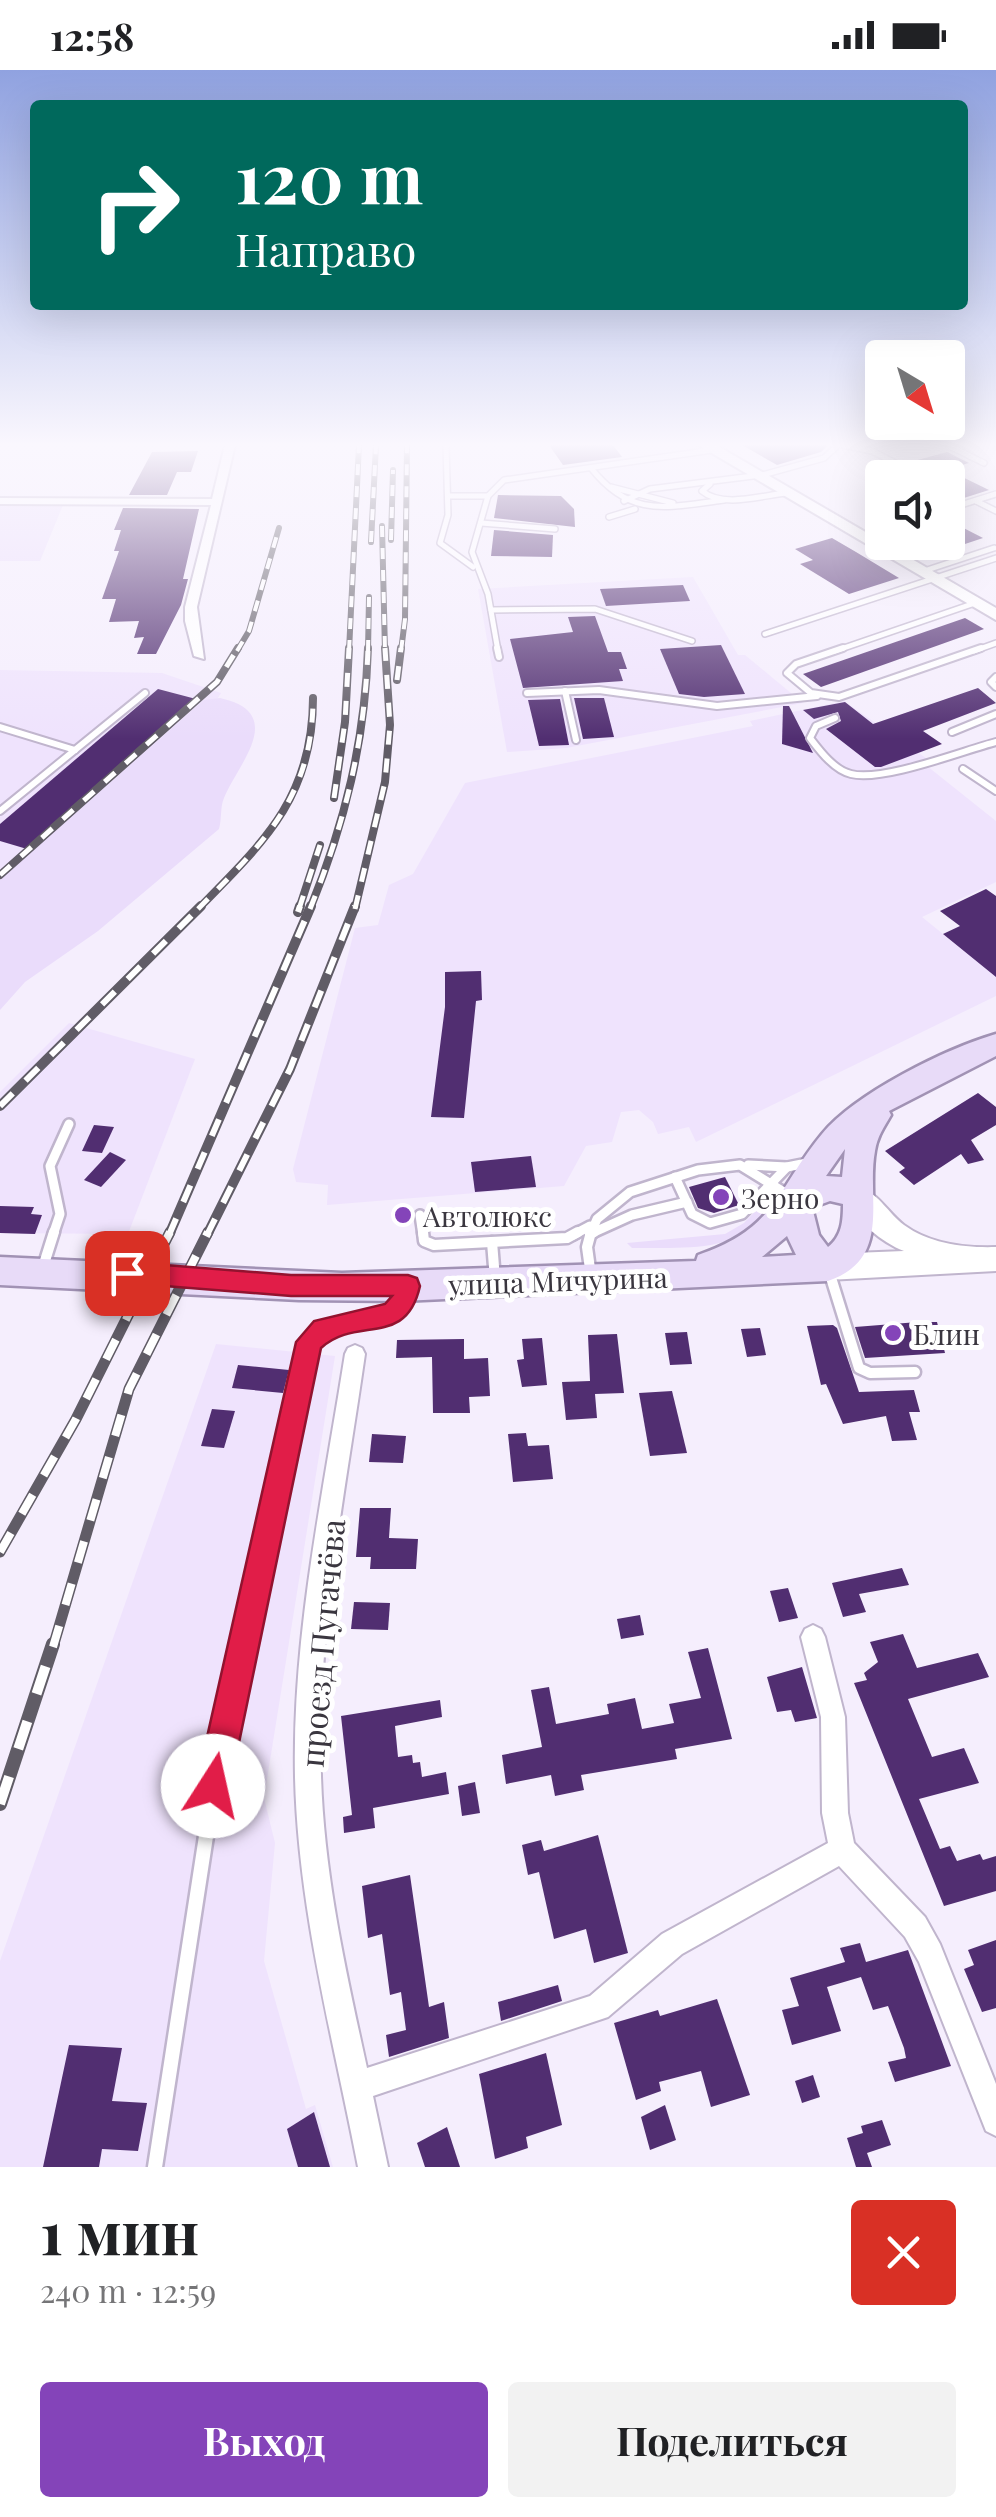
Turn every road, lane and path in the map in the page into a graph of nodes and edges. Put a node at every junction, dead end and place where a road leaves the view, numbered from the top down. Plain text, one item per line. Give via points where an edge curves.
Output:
1 (207, 543) edge
2 (440, 543) edge
3 (475, 543) edge
4 (870, 543) edge
5 (994, 548) edge
6 (996, 558) edge
7 (476, 569) junction
8 (927, 575) junction
9 (975, 603) junction
10 (491, 610) junction
11 (996, 616) edge
12 (764, 634) dead end
13 (692, 641) dead end
14 (996, 643) edge
15 (200, 656) dead end
16 (499, 658) dead end
17 (996, 677) edge
18 (996, 687) edge
19 (566, 691) junction
20 (145, 693) dead end
21 (527, 693) dead end
22 (820, 696) junction
23 (996, 714) edge
24 (835, 718) dead end
25 (0, 727) edge
26 (952, 732) dead end
27 (576, 740) dead end
28 (996, 742) edge
29 (74, 750) junction
30 (964, 769) dead end
31 (996, 791) edge
32 (0, 811) edge
33 (996, 1044) edge
34 (896, 1095) junction
35 (69, 1124) dead end
36 (862, 1133) junction
37 (828, 1153) junction
38 (740, 1165) junction
39 (787, 1168) junction
40 (675, 1178) junction
41 (785, 1192) junction
42 (860, 1200) junction
43 (686, 1202) junction
44 (420, 1215) dead end
45 (596, 1220) junction
46 (588, 1235) junction
47 (568, 1238) junction
48 (492, 1242) junction
49 (984, 1260) edge
50 (589, 1266) junction
51 (828, 1267) junction
52 (0, 1270) edge
53 (42, 1271) junction
54 (669, 1276) junction
55 (495, 1283) junction
56 (408, 1286) junction
57 (356, 1354) dead end
58 (915, 1372) dead end
59 (813, 1638) dead end
60 (842, 1850) junction
61 (358, 2086) junction
62 (996, 2121) edge
63 (155, 2167) edge
64 (373, 2167) edge

1 - 15 street via 191,622
2 - 7 lane
3 - 7 lane
4 - 8 main road
5 - 8 lane
6 - 8 lane
7 - 10 lane
8 - 9 main road
8 - 12 lane
9 - 11 main road
9 - 22 lane via 789,668 790,678
10 - 13 lane via 595,609
10 - 16 lane
14 - 22 lane via 840,697
17 - 18 lane
19 - 21 lane
19 - 22 lane via 717,706
19 - 27 lane
20 - 29 lane
23 - 26 lane
24 - 28 lane via 816,726 810,738 852,774 890,772
25 - 29 lane
29 - 32 lane
30 - 31 lane
33 - 34 main road
34 - 36 main road
34 - 37 main road via 855,1120
35 - 53 lane via 50,1166 60,1214
36 - 37 lane
36 - 42 main road via 856,1156
37 - 39 lane
37 - 41 main road
38 - 39 lane
38 - 40 lane
38 - 41 lane
39 - 41 lane
40 - 43 lane
40 - 45 lane via 626,1190
41 - 42 main road via 831,1187
41 - 43 lane via 736,1218 702,1222
41 - 51 main road via 809,1250
41 - 54 main road via 768,1236 749,1250
42 - 49 main road via 904,1240
42 - 51 main road via 855,1240
43 - 46 lane
44 - 48 lane via 429,1245
45 - 46 lane
45 - 47 lane
46 - 50 lane
47 - 48 lane
47 - 50 lane via 579,1242
48 - 55 lane
49 - 51 main road, улица Мичурина
50 - 54 main road, улица Мичурина
50 - 55 main road, улица Мичурина
51 - 54 main road, улица Мичурина
51 - 58 lane via 859,1368
52 - 53 main road, улица Мичурина
53 - 56 main road, улица Мичурина
55 - 56 main road, улица Мичурина
56 - 63 lane via 399,1310 317,1332 306,1353 219,1752
57 - 61 street, проезд Пугачёва via 321,1584 308,1732 321,1900
59 - 60 street via 833,1717
60 - 61 street via 672,1944 598,2007
60 - 62 street via 915,1927
61 - 64 street, проезд Пугачёва

